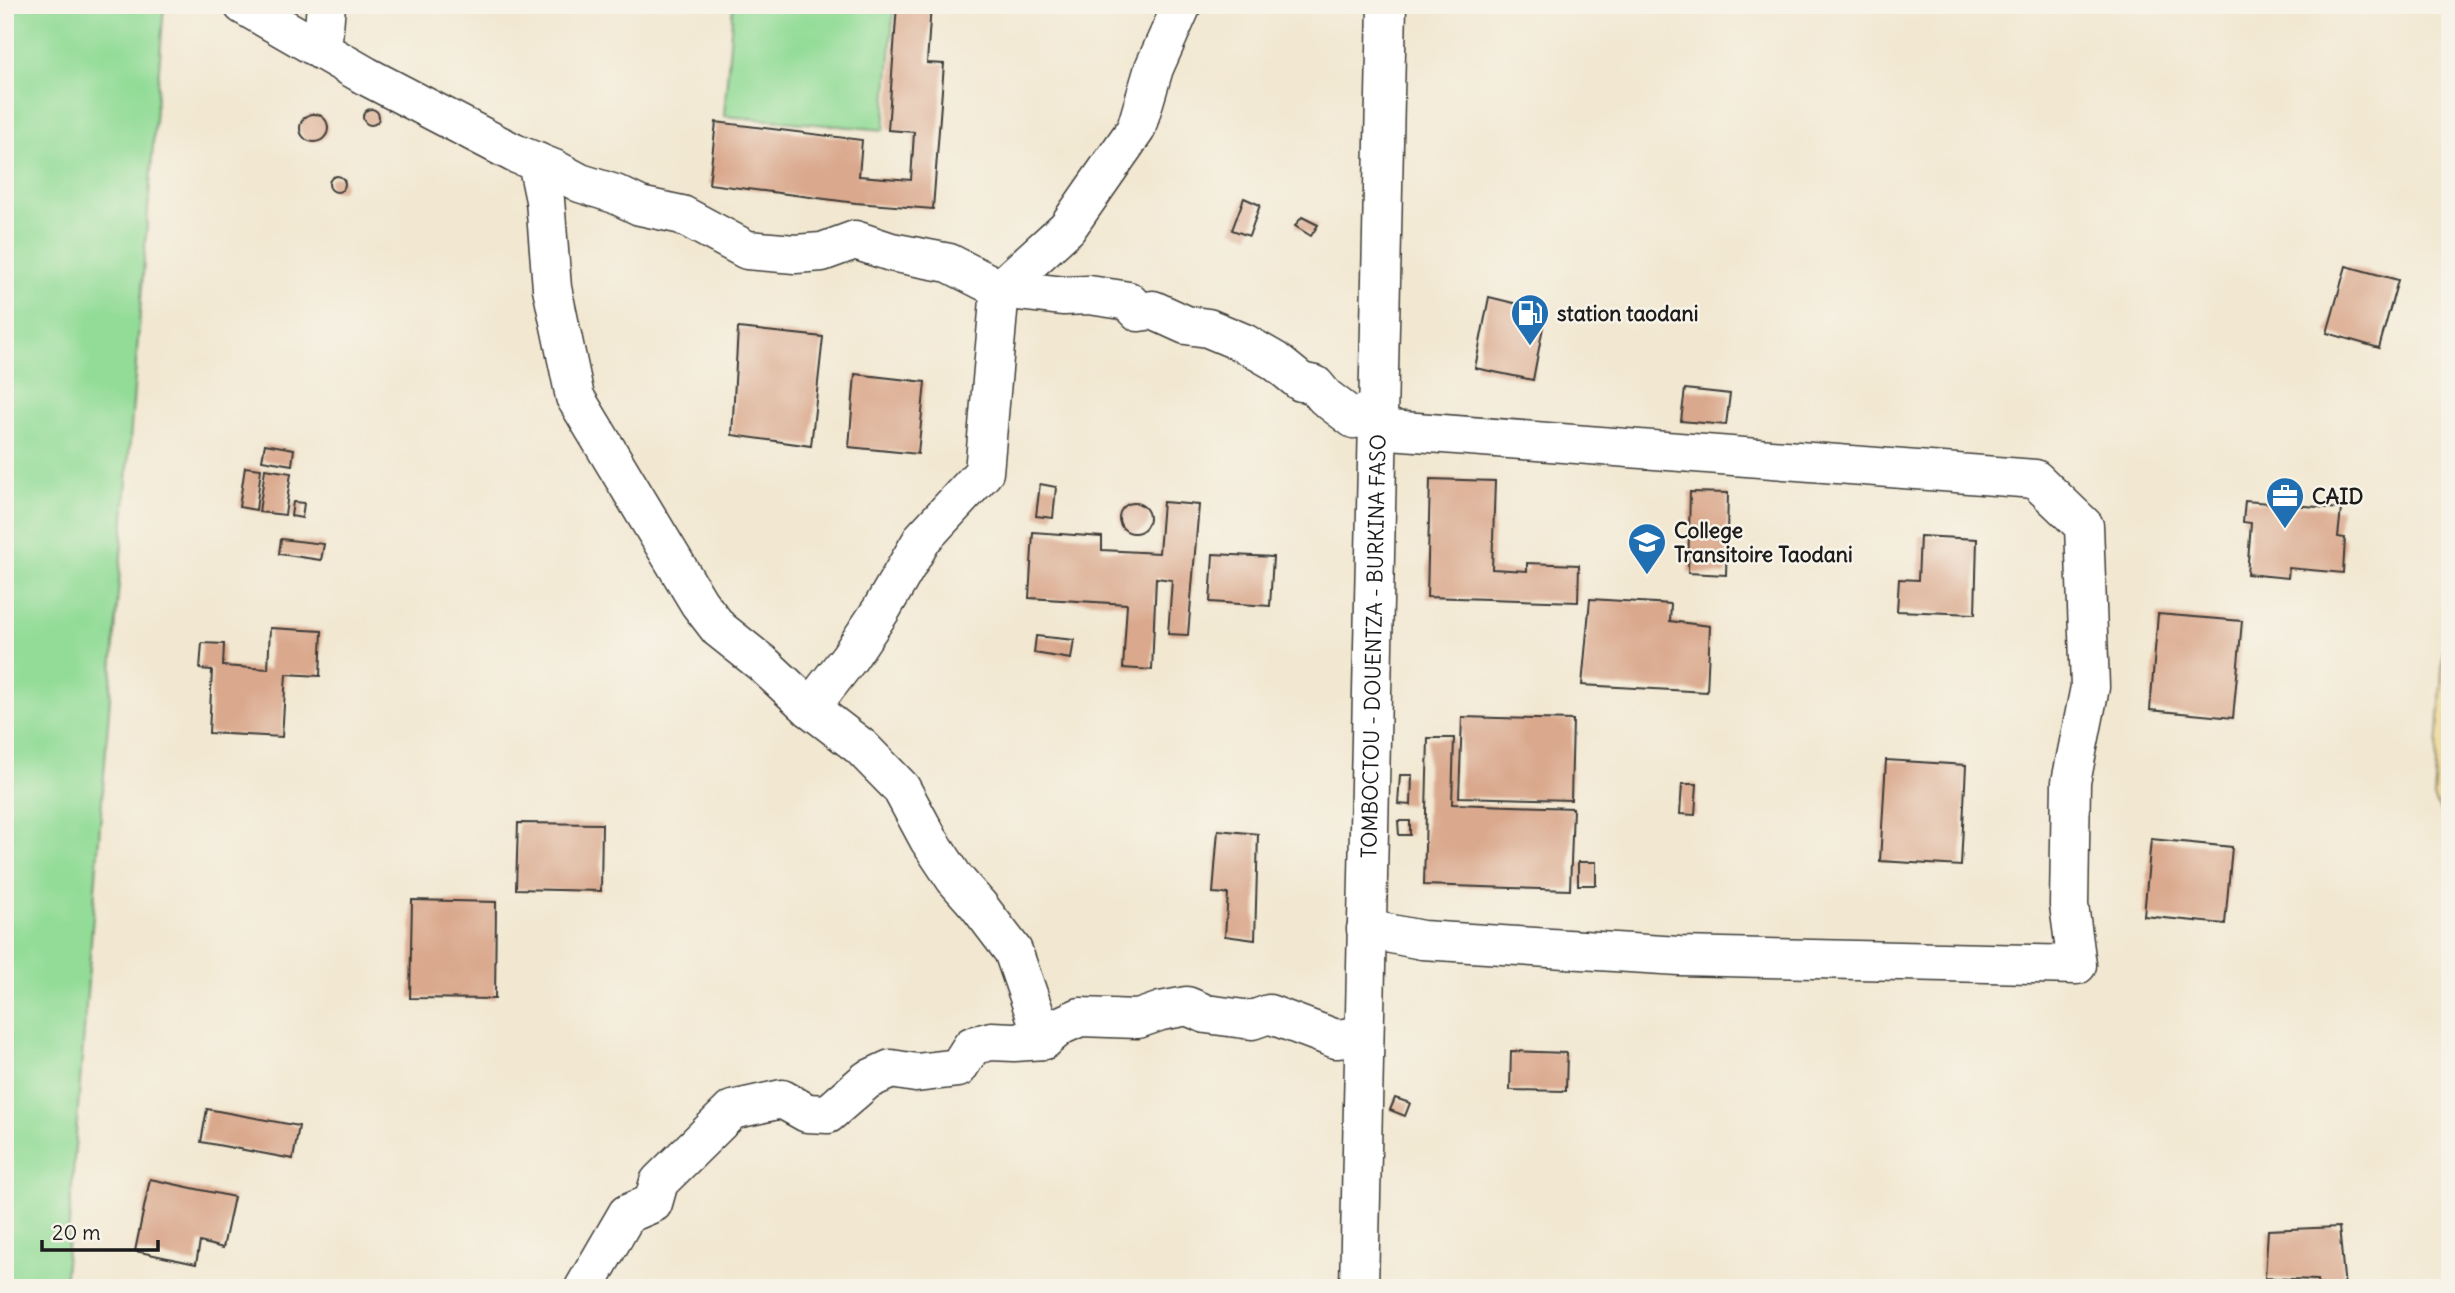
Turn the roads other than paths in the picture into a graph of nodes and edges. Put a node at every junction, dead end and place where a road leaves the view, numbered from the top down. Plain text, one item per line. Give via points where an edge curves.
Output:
1 (243, 5) edge
2 (326, 5) edge
3 (1182, 5) edge
4 (1387, 5) edge
5 (323, 51) junction
6 (537, 162) junction
7 (1000, 289) junction
8 (1377, 418) junction
9 (810, 708) junction
10 (1366, 929) junction
11 (1364, 1036) junction
12 (1044, 1040) junction
13 (584, 1288) edge
14 (1359, 1288) edge

1 - 5 street
2 - 5 street
3 - 7 street via 1154,68 1136,129 1066,228
4 - 8 street, TOMBOCTOU - DOUENTZA - BURKINA FASO
5 - 6 street
6 - 7 street via 640,206 682,215 747,250 822,252 855,240 891,253 949,263
6 - 9 street via 552,288 575,397 699,603 719,629
7 - 8 street via 1128,301 1139,312 1153,310 1186,325 1208,328 1261,352 1301,382 1315,385 1354,419
7 - 9 street via 985,472 923,538 881,610
8 - 10 street, TOMBOCTOU - DOUENTZA - BURKINA FASO
8 - 10 street via 2035,479 2084,526 2090,687 2071,782 2069,905 2077,965 1679,956 1422,940
9 - 12 street via 861,747 901,788 954,879 1013,951
10 - 11 street, TOMBOCTOU - DOUENTZA - BURKINA FASO
11 - 12 street via 1336,1039 1269,1014 1252,1020 1206,1014 1187,1006 1138,1019 1080,1017
11 - 14 street, TOMBOCTOU - DOUENTZA - BURKINA FASO
12 - 13 street via 972,1045 958,1068 916,1073 891,1069 867,1080 828,1114 807,1113 782,1099 732,1110 659,1182 653,1203 627,1214

